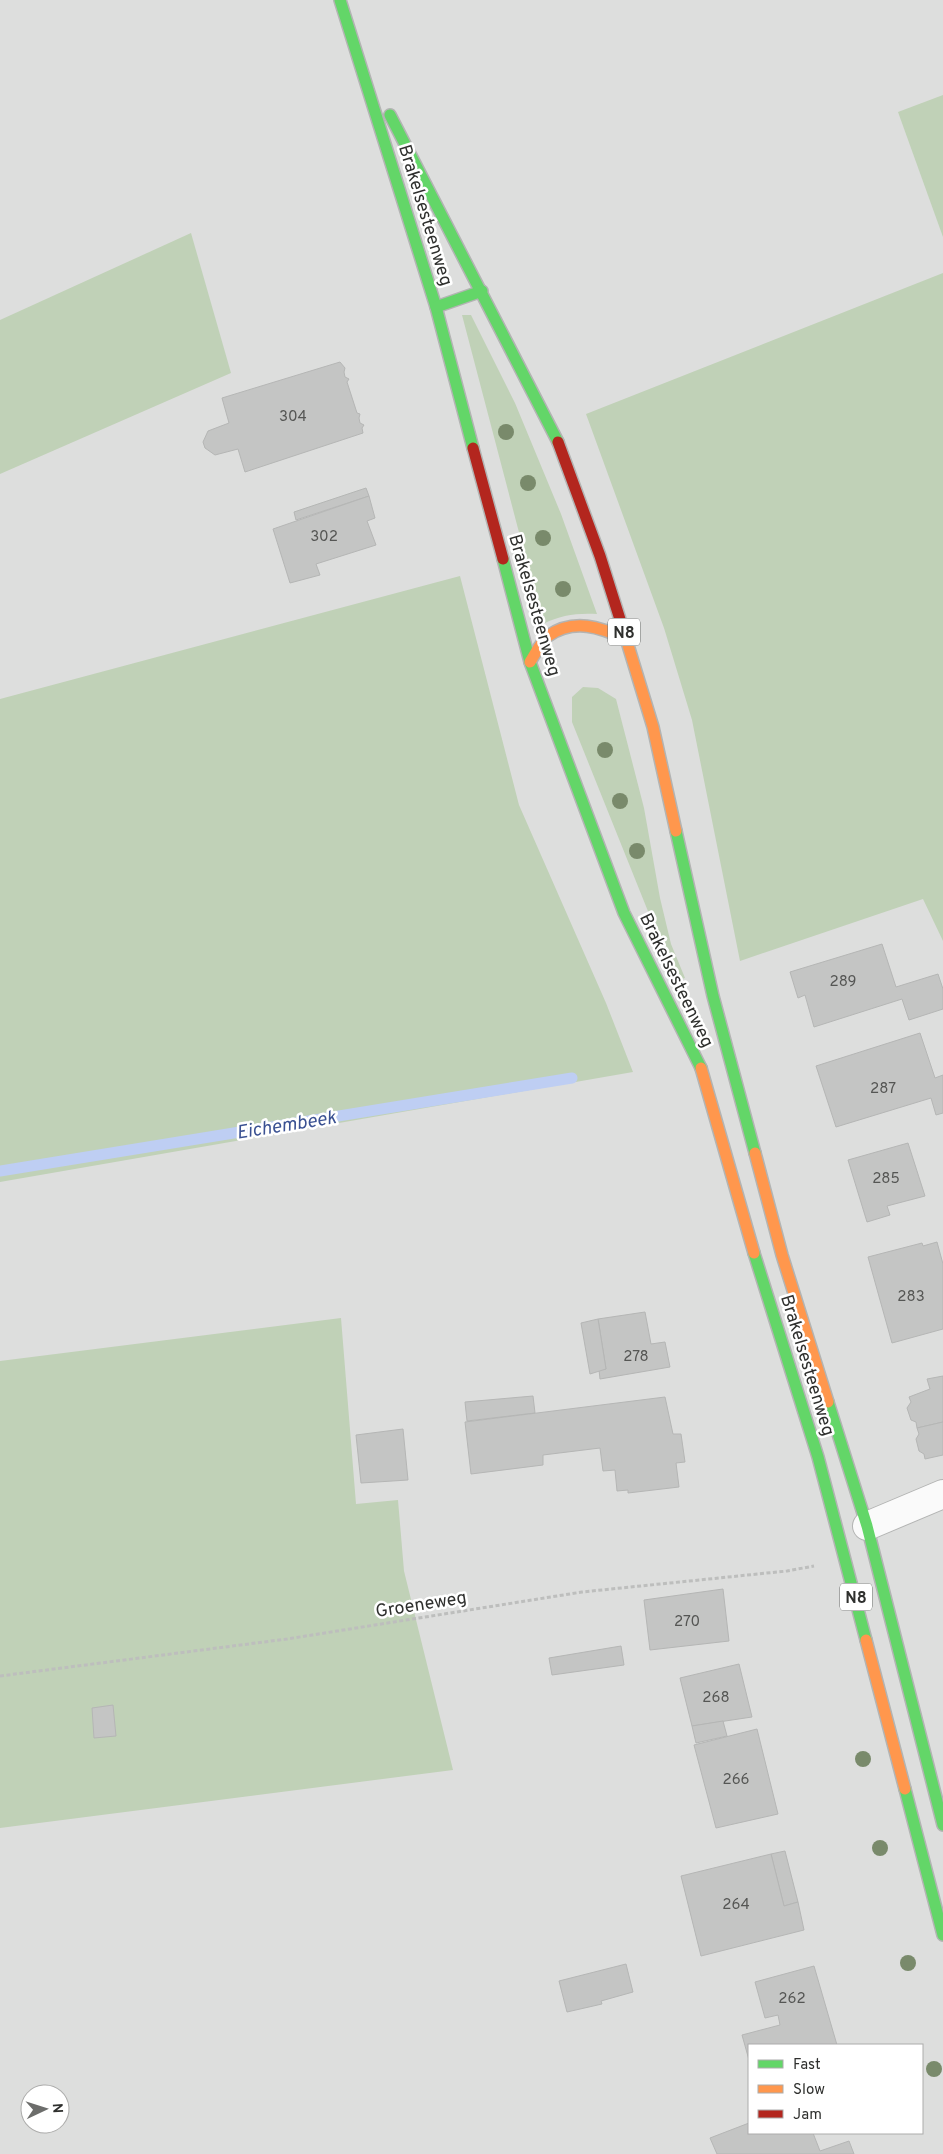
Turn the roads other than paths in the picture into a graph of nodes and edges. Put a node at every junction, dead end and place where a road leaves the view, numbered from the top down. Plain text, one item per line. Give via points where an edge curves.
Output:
1 (340, 0) edge
2 (356, 49) junction
3 (482, 291) junction
4 (436, 307) junction
5 (626, 639) junction
6 (530, 662) junction
7 (943, 1494) edge
8 (867, 1526) junction
9 (943, 1825) edge
10 (943, 1935) edge

1 - 2 main road, Brakelsesteenweg / N8
2 - 3 main road, Brakelsesteenweg / N8
2 - 4 main road, Brakelsesteenweg / N8
3 - 4 main road
3 - 5 main road, Brakelsesteenweg / N8 via 556,437 600,556
4 - 6 main road, Brakelsesteenweg / N8
5 - 6 main road via 599,627 571,626 547,637
5 - 8 main road, Brakelsesteenweg / N8 via 653,727 713,996 779,1246
6 - 10 main road, Brakelsesteenweg / N8 via 624,913 701,1068 818,1457
7 - 8 street
8 - 9 main road, Brakelsesteenweg / N8

